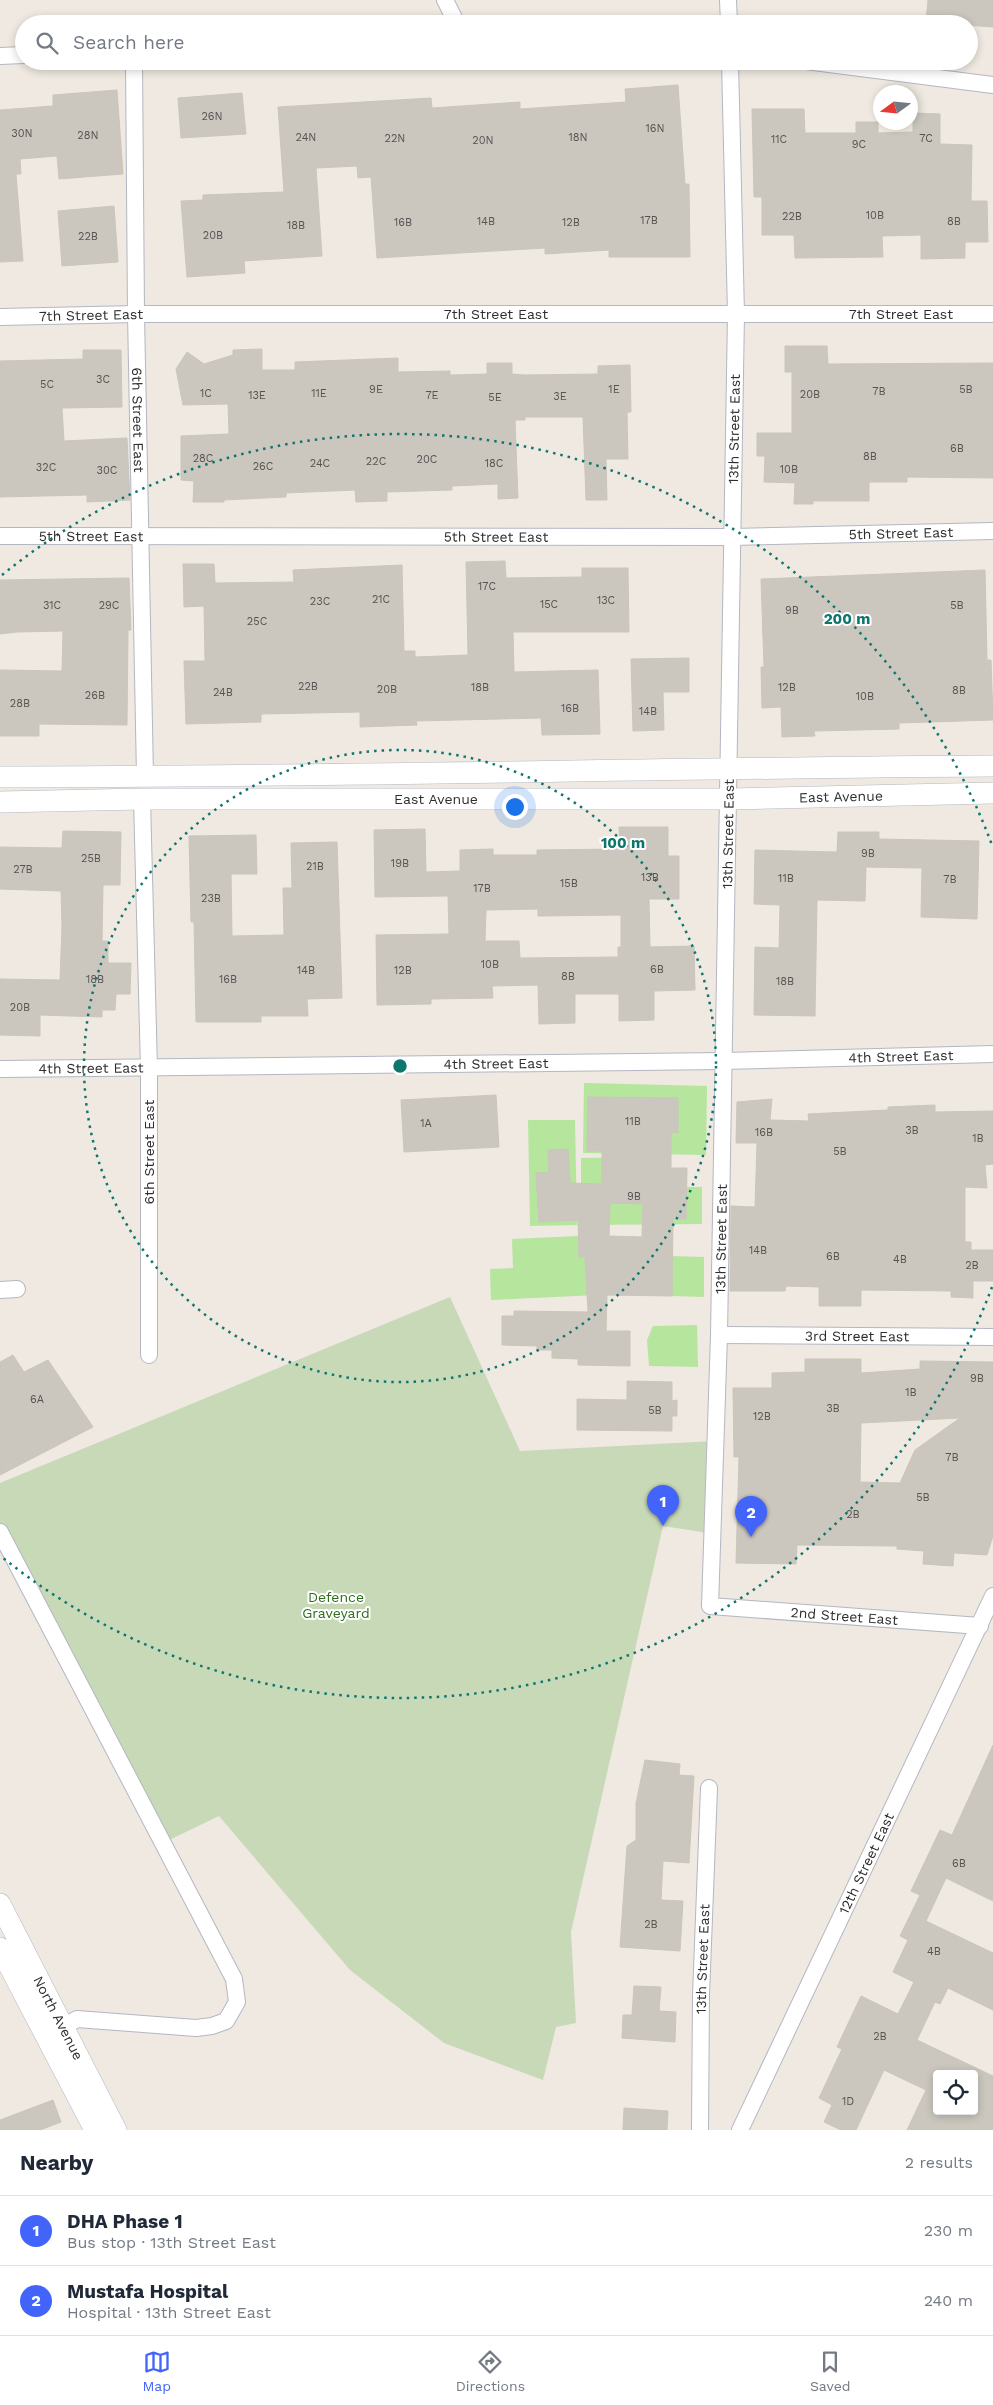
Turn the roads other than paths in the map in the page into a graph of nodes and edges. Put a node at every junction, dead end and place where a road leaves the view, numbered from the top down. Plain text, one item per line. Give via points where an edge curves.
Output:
1 (444, 0) edge
2 (728, 0) edge
3 (452, 15) edge
4 (729, 15) edge
5 (15, 55) edge
6 (0, 56) edge
7 (134, 70) edge
8 (730, 70) edge
9 (876, 70) edge
10 (993, 85) edge
11 (136, 314) junction
12 (736, 314) junction
13 (993, 314) edge
14 (0, 316) edge
15 (993, 531) edge
16 (0, 536) edge
17 (142, 536) junction
18 (732, 537) junction
19 (993, 766) edge
20 (729, 767) junction
21 (0, 777) edge
22 (145, 777) junction
23 (993, 793) edge
24 (142, 799) junction
25 (729, 799) junction
26 (0, 802) edge
27 (993, 1054) edge
28 (724, 1062) junction
29 (0, 1069) edge
30 (149, 1070) junction
31 (0, 1290) edge
32 (17, 1290) dead end
33 (719, 1334) junction
34 (993, 1337) edge
35 (149, 1355) dead end
36 (0, 1532) edge
37 (993, 1596) edge
38 (710, 1606) joint
39 (980, 1626) junction
40 (709, 1788) dead end
41 (0, 1904) edge
42 (0, 1948) edge
43 (54, 2032) junction
44 (95, 2130) edge
45 (116, 2130) edge
46 (700, 2130) edge
47 (740, 2130) edge

1 - 3 street
2 - 4 street
5 - 6 street
7 - 11 street, 6th Street East
8 - 12 street, 13th Street East
9 - 10 street
11 - 12 street, 7th Street East
11 - 14 street, 7th Street East
11 - 17 street, 6th Street East
12 - 13 street, 7th Street East
12 - 18 street, 13th Street East
15 - 18 street, 5th Street East
16 - 17 street, 5th Street East
17 - 18 street, 5th Street East
17 - 22 street, 6th Street East
18 - 20 street, 13th Street East
19 - 20 street, East Avenue
20 - 22 street, East Avenue
20 - 25 street, 13th Street East
21 - 22 street, East Avenue
23 - 25 street, East Avenue
24 - 25 street, East Avenue
24 - 26 street, East Avenue
24 - 30 street, 6th Street East
25 - 28 street, 13th Street East
27 - 28 street, 4th Street East
28 - 30 street, 4th Street East
28 - 33 street, 13th Street East
29 - 30 street, 4th Street East
30 - 35 street, 6th Street East
31 - 32 street
33 - 34 street, 3rd Street East
33 - 38 street, 13th Street East
36 - 43 street via 234,1979 237,2002 226,2021 212,2026 196,2028 77,2019
37 - 39 street, 12th Street East
38 - 39 street, 2nd Street East
39 - 47 street, 12th Street East
40 - 46 street, 13th Street East via 701,1994
41 - 43 street, North Avenue
42 - 43 street, North Avenue
43 - 44 street, North Avenue
43 - 45 street, North Avenue

